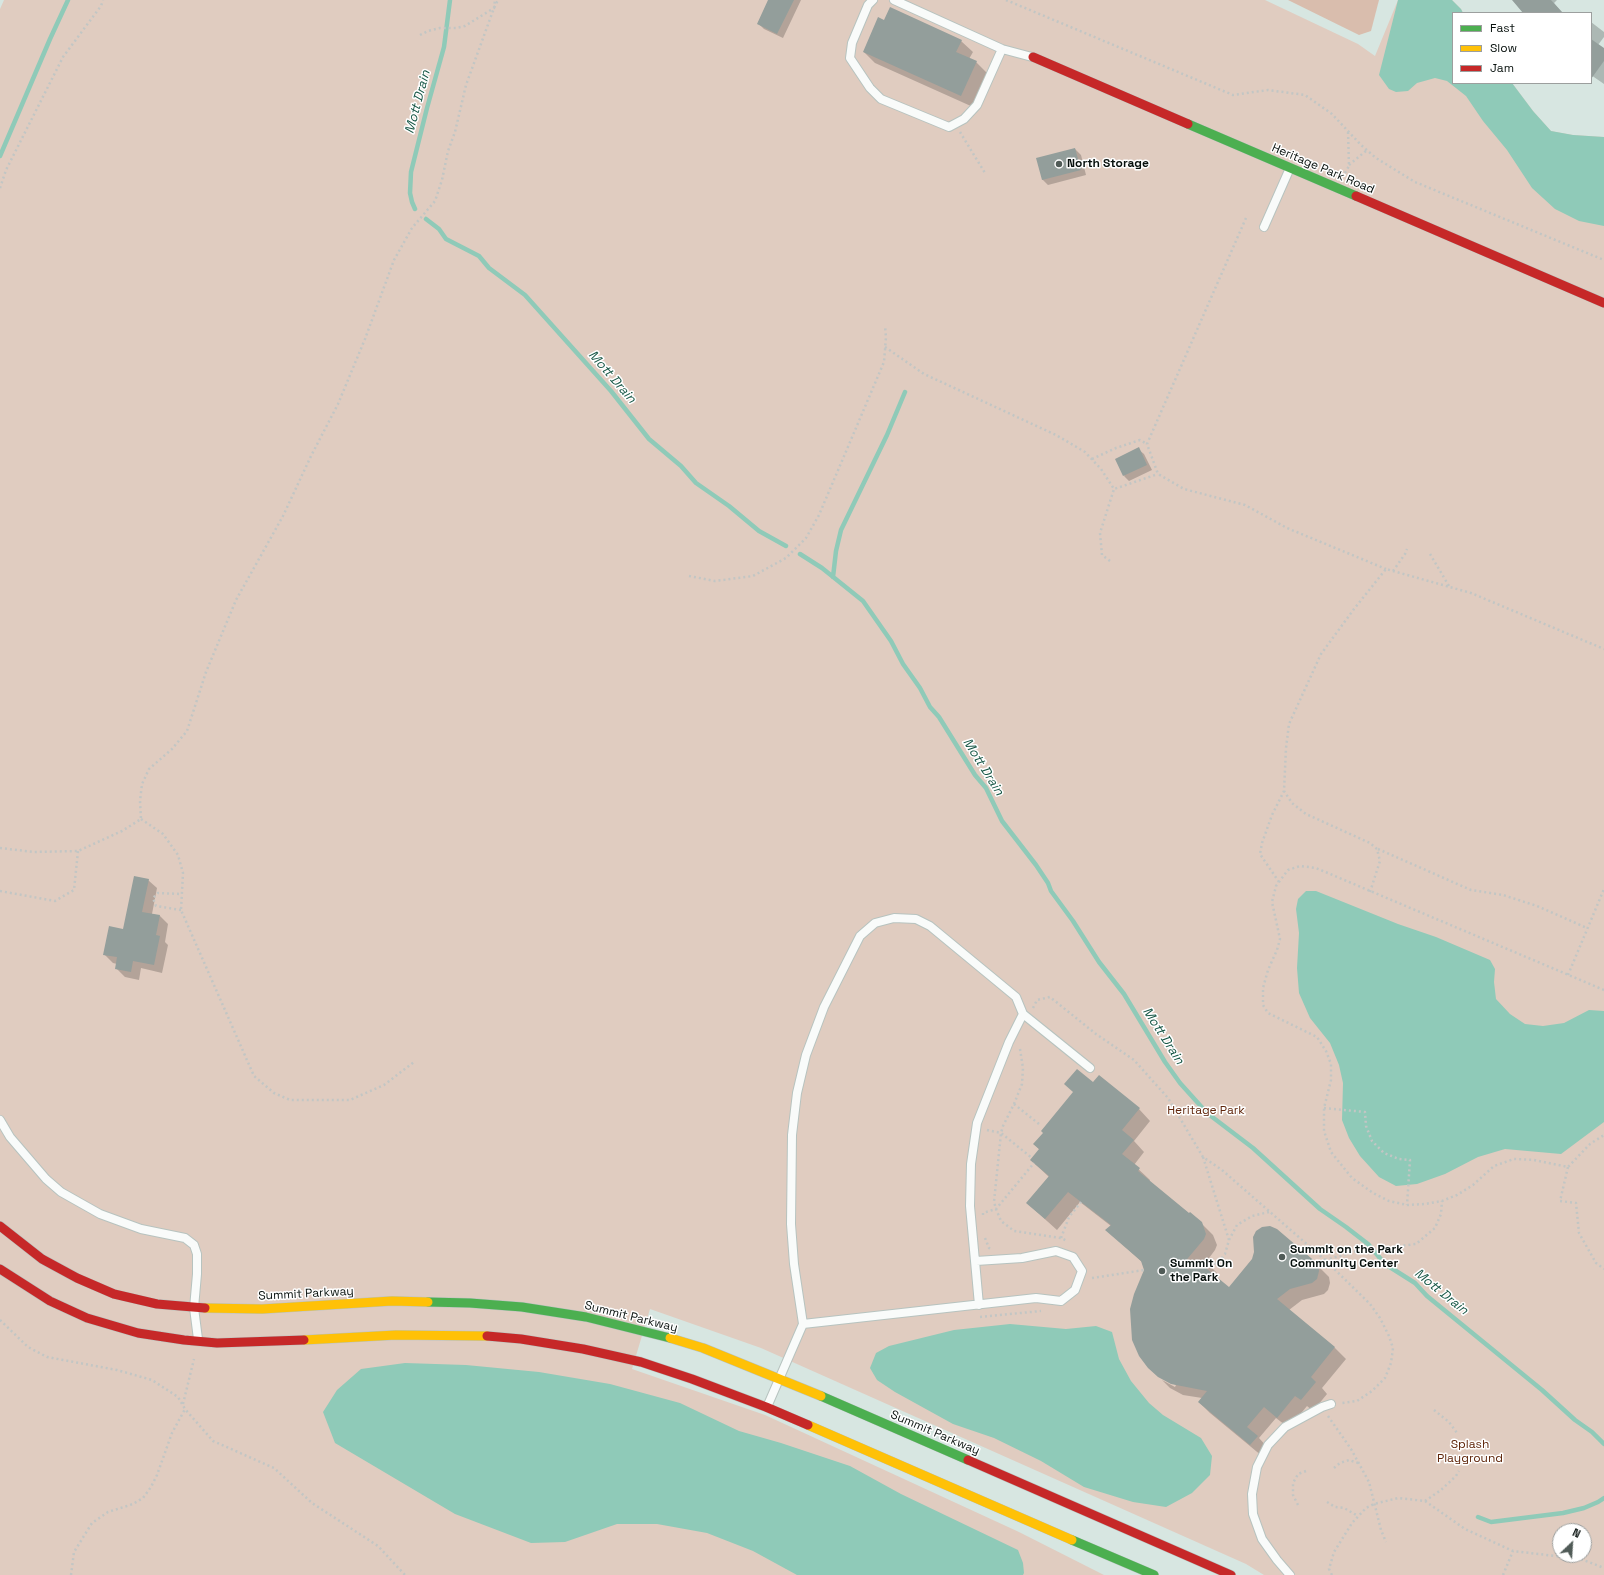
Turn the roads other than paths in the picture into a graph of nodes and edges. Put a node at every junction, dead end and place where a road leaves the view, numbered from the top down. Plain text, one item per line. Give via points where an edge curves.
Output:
1 (873, 0) edge
2 (894, 0) edge
3 (1002, 49) junction
4 (1033, 57) joint
5 (1290, 167) junction
6 (1264, 227) dead end
7 (1604, 302) edge
8 (1023, 1014) junction
9 (1090, 1068) dead end
10 (0, 1120) edge
11 (0, 1226) edge
12 (976, 1261) junction
13 (0, 1269) edge
14 (980, 1305) junction
15 (194, 1308) junction
16 (802, 1324) junction
17 (199, 1341) junction
18 (779, 1378) junction
19 (1331, 1404) road end
20 (766, 1407) junction
21 (1154, 1575) edge
22 (1231, 1575) edge
23 (1290, 1575) edge

1 - 3 lane via 868,5 852,43 850,58 870,88 881,99 949,127 964,119 977,105
2 - 3 lane
3 - 4 lane
4 - 5 street, Heritage Park Road
5 - 6 lane
5 - 7 street, Heritage Park Road
8 - 9 lane
8 - 12 lane via 1009,1042 977,1123 971,1164 970,1206
8 - 16 lane via 1016,997 930,926 916,919 894,918 875,923 860,936 824,1007 806,1055 797,1093 792,1135 791,1224
10 - 15 lane via 10,1137 46,1179 61,1192 100,1214 141,1229 185,1238 194,1245 197,1254
11 - 15 street, Summit Parkway via 42,1259 114,1294 157,1304
12 - 14 lane
12 - 14 lane via 1022,1258 1056,1251 1073,1257 1082,1271 1075,1290 1061,1301 1036,1298
13 - 17 street via 50,1302 87,1318 138,1333
14 - 16 lane
15 - 17 lane
15 - 18 street, Summit Parkway via 262,1309 418,1301 522,1307 586,1317 646,1331 703,1348
16 - 18 lane
17 - 20 street via 244,1343 433,1335 520,1339 641,1362
18 - 20 lane
18 - 22 street, Summit Parkway
19 - 23 lane via 1285,1428 1268,1445 1257,1467 1252,1494 1253,1514 1262,1539
20 - 21 street

